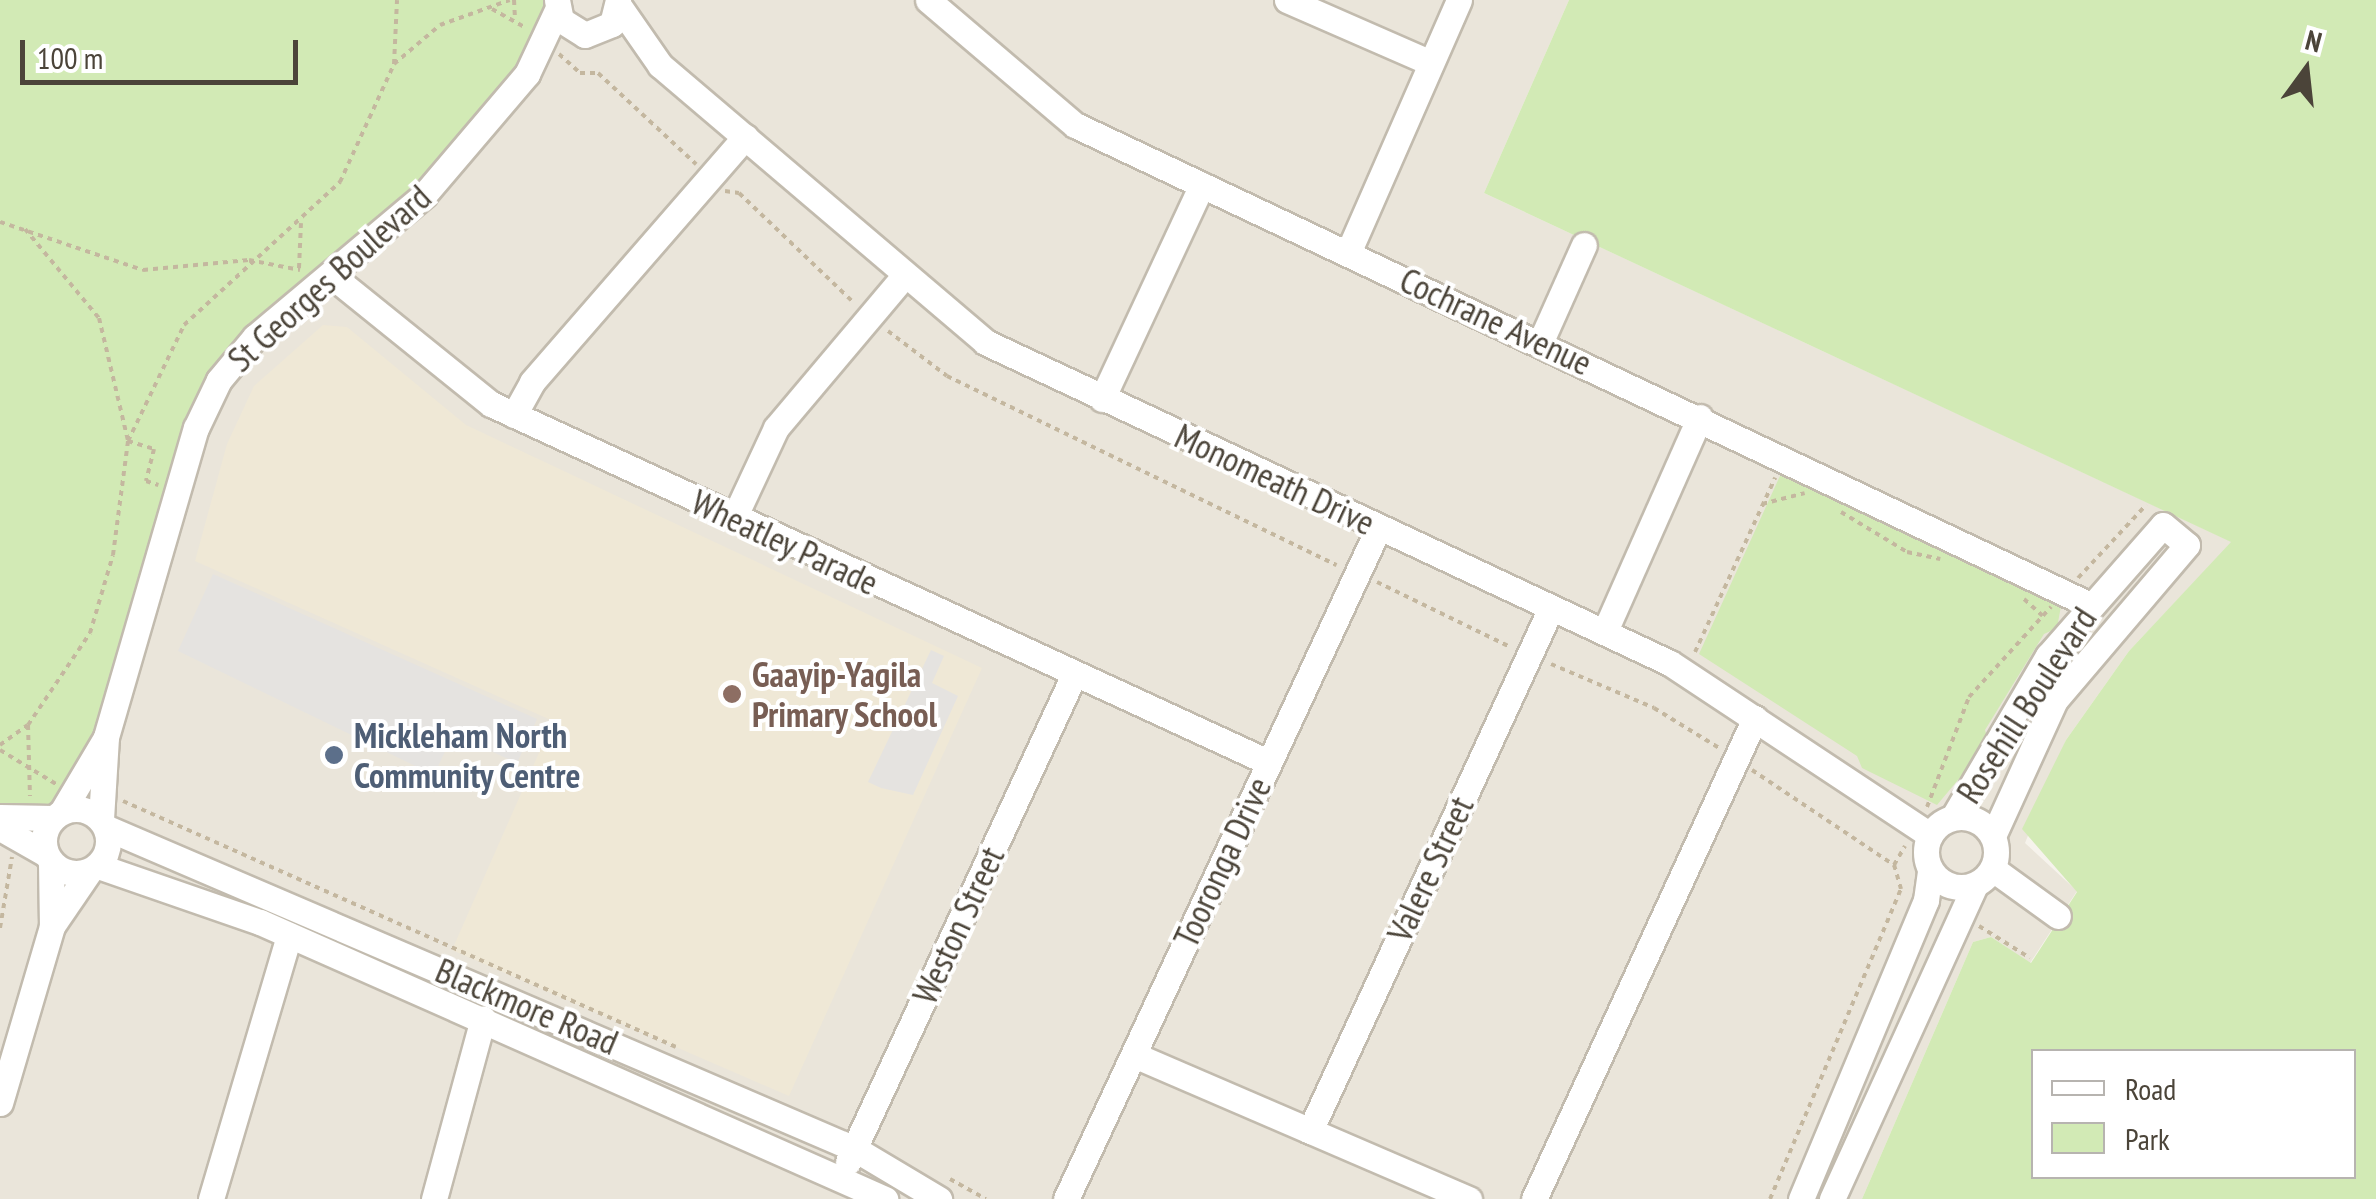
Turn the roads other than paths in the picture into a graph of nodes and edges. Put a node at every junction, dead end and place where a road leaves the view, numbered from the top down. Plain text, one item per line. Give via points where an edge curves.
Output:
1 (928, 0) edge
2 (1287, 0) edge
3 (1459, 0) edge
4 (556, 3) edge
5 (618, 3) edge
6 (590, 35) junction
7 (1431, 63) junction
8 (660, 65) junction
9 (527, 74) junction
10 (745, 137) junction
11 (1202, 186) junction
12 (1584, 245) dead end
13 (1348, 253) junction
14 (904, 276) junction
15 (314, 277) junction
16 (1541, 341) junction
17 (1102, 399) junction
18 (514, 415) junction
19 (1700, 416) junction
20 (734, 518) junction
21 (1378, 526) junction
22 (2088, 604) junction
23 (1551, 608) junction
24 (1605, 631) junction
25 (1074, 677) junction
26 (1755, 718) junction
27 (106, 737) junction
28 (1268, 762) junction
29 (58, 814) junction
30 (0, 816) edge
31 (1954, 816) junction
32 (104, 824) junction
33 (0, 828) edge
34 (1930, 834) junction
35 (1993, 836) junction
36 (47, 858) junction
37 (93, 869) junction
38 (1930, 870) junction
39 (1983, 878) junction
40 (2058, 916) dead end
41 (52, 926) junction
42 (289, 935) junction
43 (483, 1019) junction
44 (1134, 1055) junction
45 (0, 1104) edge
46 (1310, 1130) junction
47 (855, 1149) junction
48 (842, 1174) junction
49 (210, 1199) edge
50 (434, 1199) edge
51 (885, 1199) edge
52 (939, 1199) edge
53 (1066, 1199) edge
54 (1469, 1199) edge
55 (1534, 1199) edge
56 (1801, 1199) edge
57 (1832, 1199) edge

1 - 11 street, Cochrane Avenue via 1075,125
2 - 7 street
3 - 7 street
4 - 6 street, Monomeath Drive
4 - 9 street, St Georges Boulevard
5 - 6 street, St Georges Boulevard
5 - 8 street, Monomeath Drive
6 - 8 street, Monomeath Drive
6 - 9 street, St Georges Boulevard
7 - 13 street
8 - 10 street, Monomeath Drive
9 - 15 street, St Georges Boulevard via 424,196
10 - 14 street, Monomeath Drive
10 - 18 street via 532,382
11 - 13 street, Cochrane Avenue
11 - 17 street
12 - 16 street
13 - 16 street, Cochrane Avenue
14 - 17 street, Monomeath Drive via 985,342
14 - 20 street via 776,428
15 - 18 street, Wheatley Parade via 475,396
15 - 27 street, St Georges Boulevard via 219,380 178,491
16 - 19 street, Cochrane Avenue
17 - 21 street, Monomeath Drive
18 - 20 street, Wheatley Parade
19 - 22 street, Cochrane Avenue
19 - 24 street
20 - 25 street, Wheatley Parade
21 - 23 street, Monomeath Drive
21 - 28 street, Tooronga Drive
22 - 31 street, Rosehill Boulevard
22 - 35 street, Rosehill Boulevard via 2163,524 2187,545 2055,700
23 - 24 street, Monomeath Drive
23 - 46 street, Valere Street
24 - 26 street, Monomeath Drive via 1686,672
25 - 28 street, Wheatley Parade
25 - 47 street, Weston Street
26 - 34 street, Monomeath Drive
26 - 55 street
27 - 29 street, St Georges Boulevard
27 - 32 street, St Georges Boulevard
28 - 44 street, Tooronga Drive
29 - 30 street
29 - 32 street, Blackmore Road
29 - 36 street, St Georges Boulevard
31 - 34 street
31 - 35 street
32 - 37 street, St Georges Boulevard
32 - 47 street, Blackmore Road
33 - 36 street
34 - 38 street
35 - 39 street
36 - 37 street, Blackmore Road
36 - 41 street
37 - 41 street
37 - 42 street, Blackmore Road
38 - 39 street
38 - 56 street via 1926,900
39 - 40 street
39 - 57 street
41 - 45 street
42 - 43 street, Blackmore Road
42 - 49 street
43 - 48 street, Blackmore Road
43 - 50 street
44 - 46 street
44 - 53 street, Tooronga Drive
46 - 54 street
47 - 48 street, Weston Street
47 - 52 street, Blackmore Road
48 - 51 street, Blackmore Road

